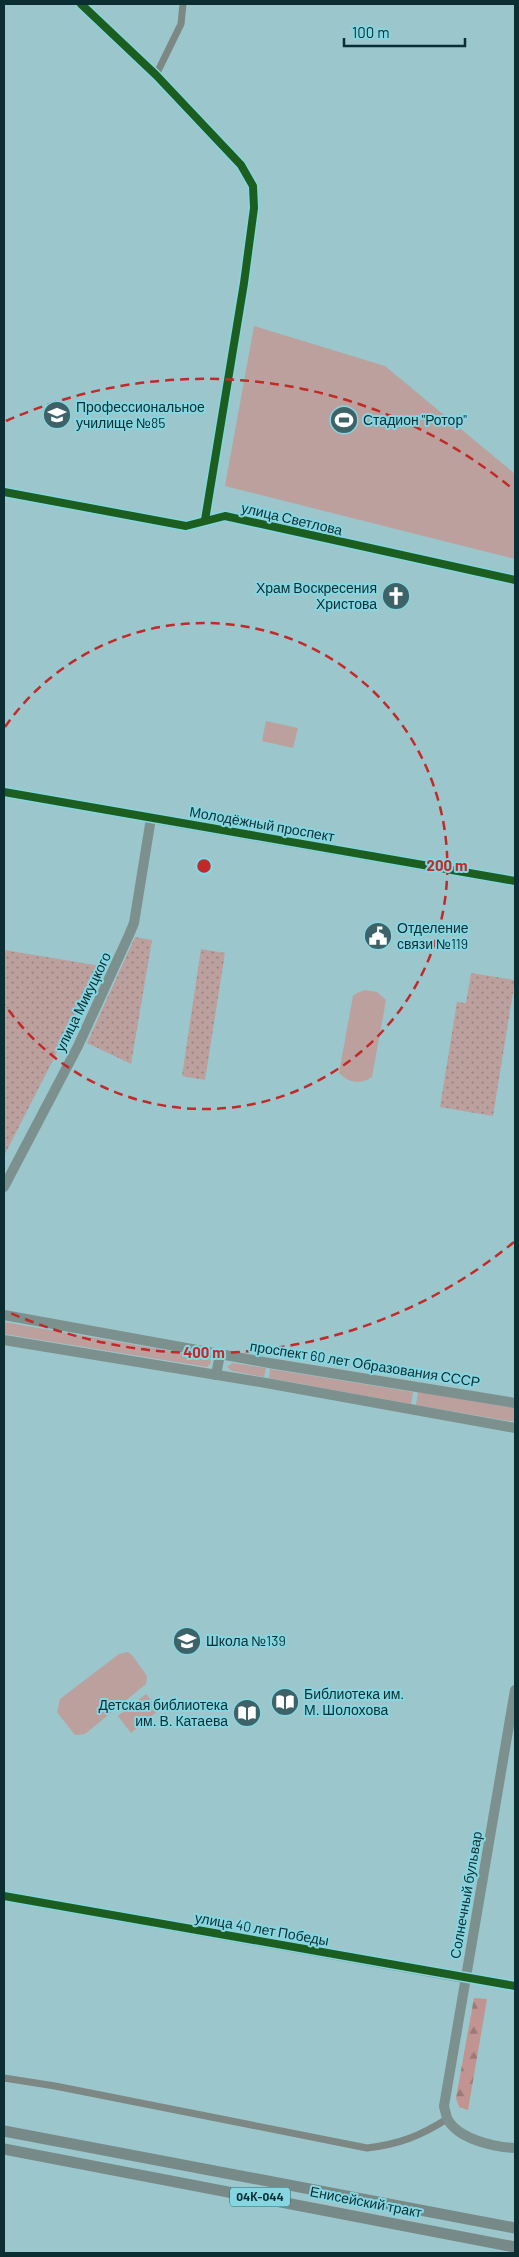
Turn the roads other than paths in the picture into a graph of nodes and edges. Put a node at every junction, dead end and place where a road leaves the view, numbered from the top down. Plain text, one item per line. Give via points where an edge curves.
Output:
1 (81, 4) edge
2 (182, 4) edge
3 (156, 75) junction
4 (4, 492) edge
5 (205, 520) junction
6 (515, 580) edge
7 (4, 792) edge
8 (151, 818) junction
9 (515, 881) edge
10 (4, 1186) edge
11 (4, 1315) edge
12 (4, 1340) edge
13 (220, 1354) junction
14 (216, 1374) junction
15 (515, 1403) edge
16 (515, 1428) edge
17 (515, 1690) edge
18 (4, 1896) edge
19 (465, 1978) junction
20 (515, 1986) edge
21 (4, 2078) edge
22 (447, 2119) junction
23 (4, 2132) edge
24 (515, 2148) edge
25 (4, 2149) edge
26 (515, 2228) edge
27 (515, 2247) edge

1 - 3 street
2 - 3 street via 181,24
3 - 5 street via 241,165 253,186 255,202
4 - 5 street, улица Светлова via 186,526
5 - 6 street, улица Светлова via 225,516
7 - 8 street, Молодёжный проспект
8 - 9 main road, Молодёжный проспект
8 - 10 main road, улица Микуцкого via 134,923 78,1046
11 - 13 main road, проспект 60 лет Образования СССР
12 - 14 main road
13 - 14 main road
13 - 15 main road, проспект 60 лет Образования СССР
14 - 16 main road
17 - 19 main road, Солнечный бульвар
18 - 19 main road, улица 40 лет Победы
19 - 20 street, улица 40 лет Победы
19 - 22 main road, Солнечный бульвар via 444,2106
21 - 22 street via 367,2148 394,2144 423,2134
22 - 24 main road via 459,2132
23 - 26 main road, Енисейский тракт / 04К-044
25 - 27 main road, Енисейский тракт / 04К-044

